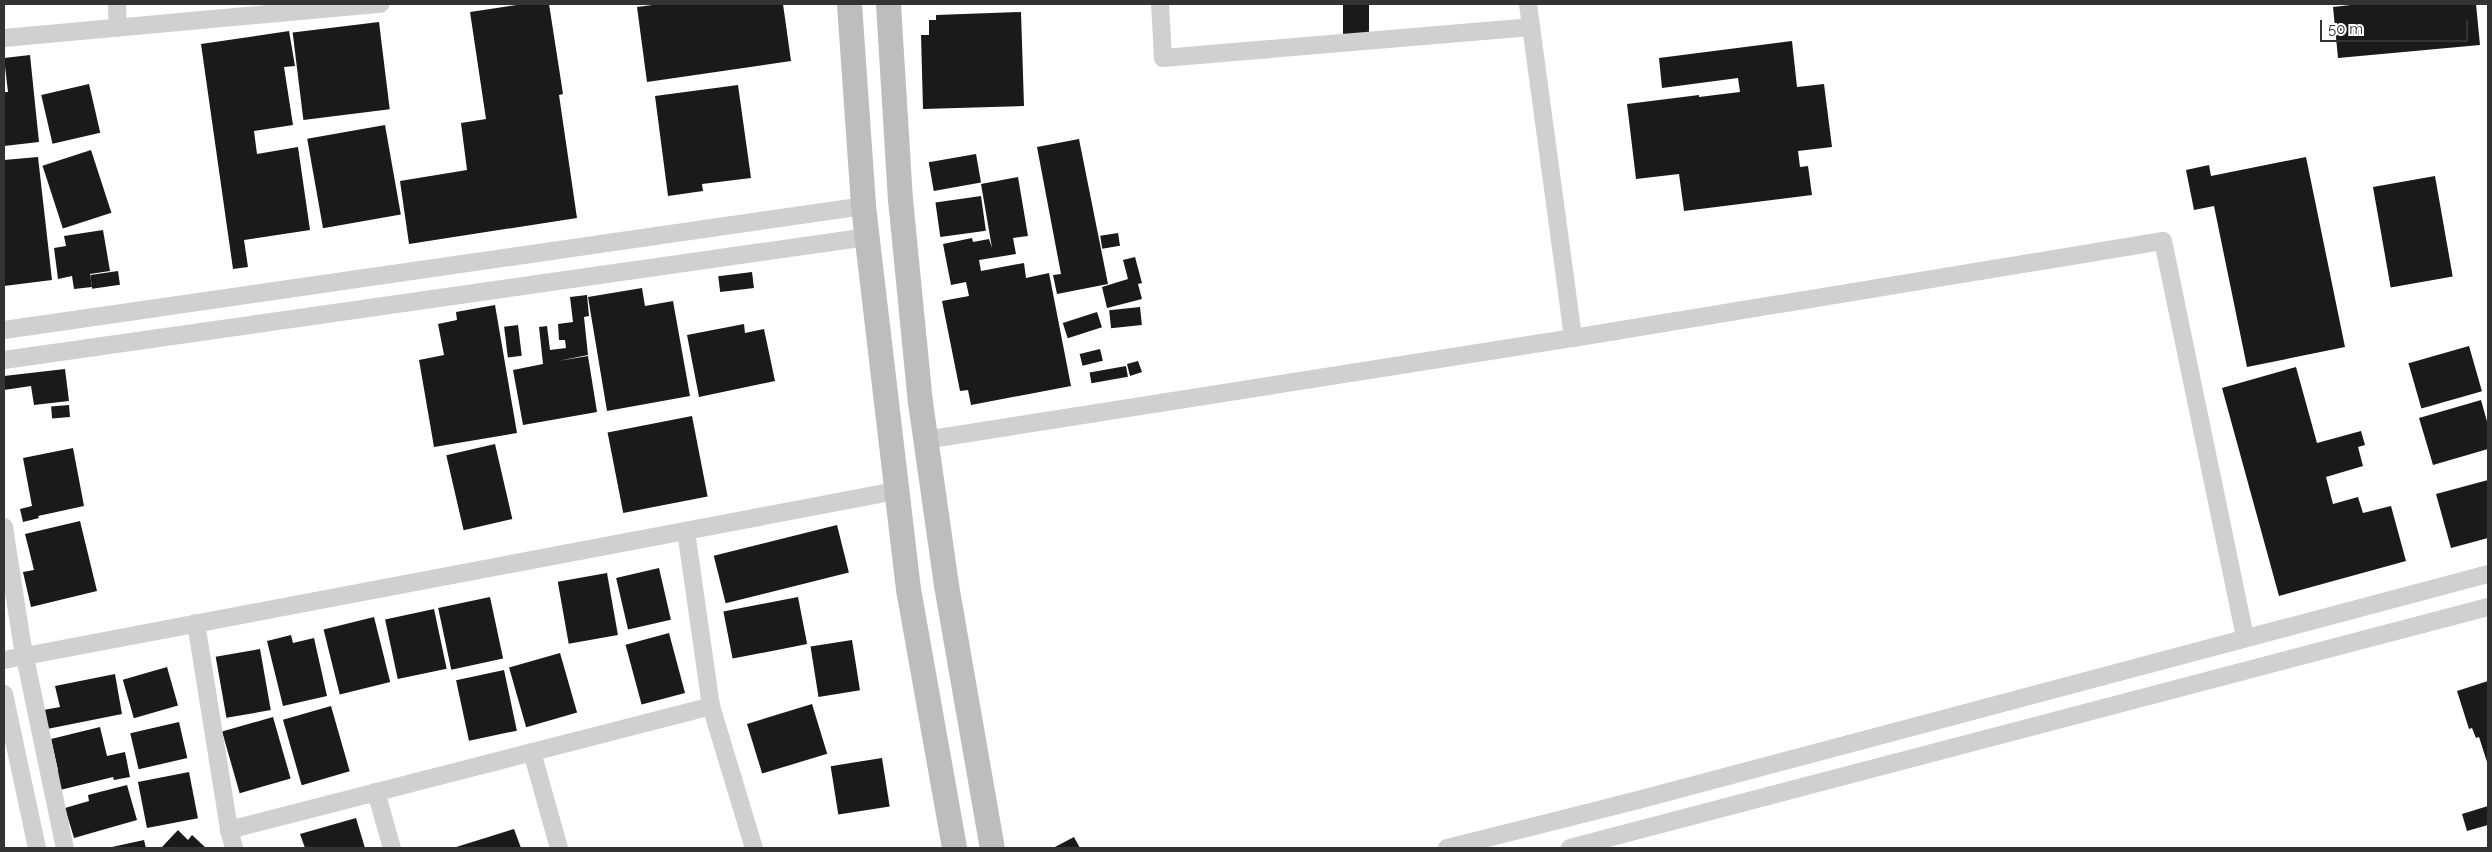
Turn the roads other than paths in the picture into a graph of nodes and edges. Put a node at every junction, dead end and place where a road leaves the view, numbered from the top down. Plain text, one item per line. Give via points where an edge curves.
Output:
1 (117, 4) edge
2 (380, 4) edge
3 (849, 4) edge
4 (888, 4) edge
5 (1160, 4) edge
6 (1528, 4) edge
7 (1532, 27) junction
8 (118, 28) junction
9 (4, 38) edge
10 (863, 206) junction
11 (867, 237) junction
12 (4, 330) edge
13 (1573, 338) junction
14 (4, 360) edge
15 (926, 440) junction
16 (896, 491) junction
17 (4, 527) edge
18 (686, 531) junction
19 (2488, 574) edge
20 (2488, 607) edge
21 (196, 623) junction
22 (2244, 638) junction
23 (25, 656) junction
24 (4, 660) edge
25 (4, 694) edge
26 (711, 706) junction
27 (532, 752) junction
28 (376, 792) junction
29 (229, 830) junction
30 (36, 848) edge
31 (64, 848) edge
32 (234, 848) edge
33 (392, 848) edge
34 (559, 848) edge
35 (754, 848) edge
36 (954, 848) edge
37 (992, 848) edge
38 (1447, 848) edge
39 (1570, 848) edge

1 - 8 street
2 - 8 street
3 - 10 street
4 - 15 street via 900,199
5 - 7 street via 1163,58
6 - 7 street
7 - 13 street
8 - 9 street
10 - 11 street
10 - 12 street
11 - 14 street
11 - 16 street
13 - 15 street
13 - 22 street via 2163,241
15 - 37 street via 946,585
16 - 18 street
16 - 36 street via 908,589
17 - 23 street
18 - 21 street
18 - 26 street
19 - 22 street
20 - 39 street
21 - 23 street
21 - 29 street
22 - 38 street
23 - 24 street
23 - 31 street
25 - 30 street
26 - 27 street
26 - 35 street
27 - 28 street
27 - 34 street
28 - 29 street
28 - 33 street
29 - 32 street

